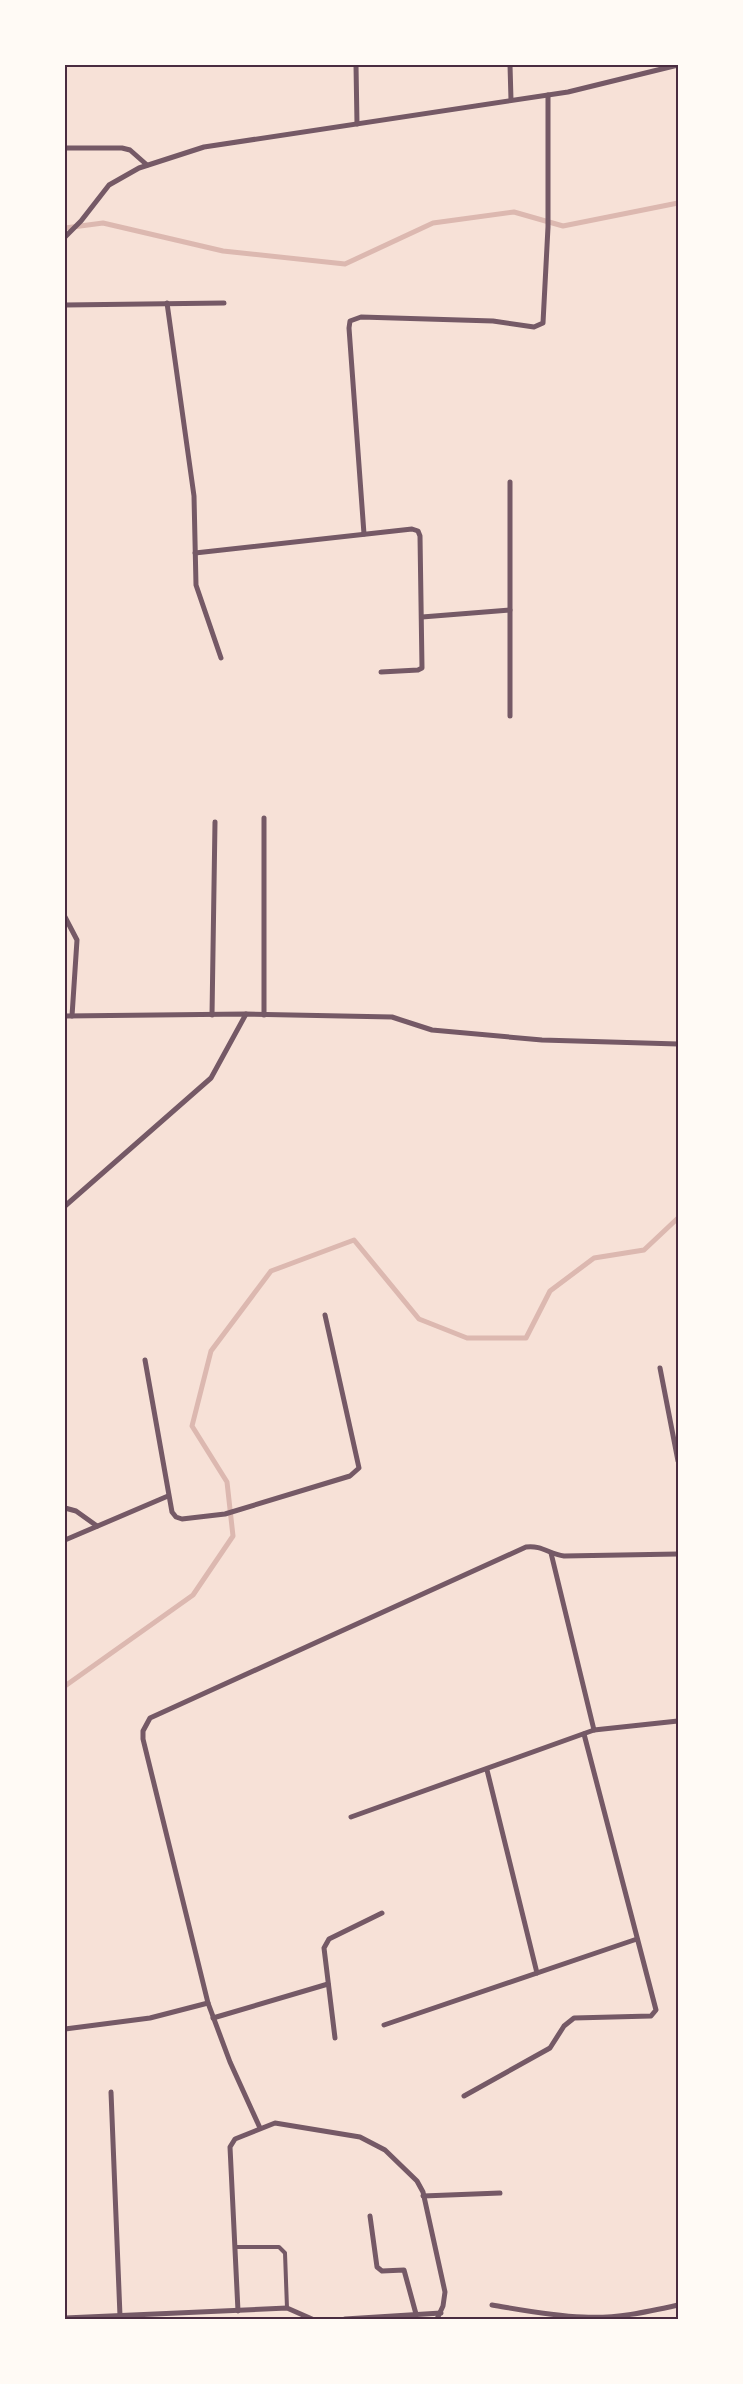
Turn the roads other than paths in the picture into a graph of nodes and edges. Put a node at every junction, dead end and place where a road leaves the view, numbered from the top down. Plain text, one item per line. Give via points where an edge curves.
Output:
1 (356, 65) edge
2 (510, 65) edge
3 (678, 66) edge
4 (662, 67) edge
5 (548, 95) junction
6 (511, 100) junction
7 (357, 124) junction
8 (65, 148) edge
9 (147, 166) junction
10 (65, 237) edge
11 (167, 303) junction
12 (224, 303) dead end
13 (65, 305) edge
14 (510, 482) dead end
15 (364, 534) junction
16 (195, 553) junction
17 (510, 610) junction
18 (422, 617) junction
19 (221, 658) dead end
20 (381, 672) dead end
21 (510, 716) dead end
22 (264, 818) dead end
23 (215, 822) dead end
24 (65, 917) edge
25 (246, 1014) junction
26 (212, 1015) junction
27 (264, 1015) junction
28 (65, 1016) edge
29 (72, 1016) junction
30 (678, 1044) edge
31 (65, 1206) edge
32 (326, 1315) dead end
33 (145, 1360) dead end
34 (660, 1368) dead end
35 (678, 1462) edge
36 (168, 1496) junction
37 (65, 1508) edge
38 (97, 1526) junction
39 (65, 1540) edge
40 (551, 1553) junction
41 (678, 1554) edge
42 (678, 1721) edge
43 (594, 1730) junction
44 (584, 1734) junction
45 (487, 1770) junction
46 (351, 1817) dead end
47 (382, 1913) dead end
48 (637, 1939) junction
49 (537, 1973) junction
50 (328, 1984) junction
51 (208, 2003) junction
52 (213, 2018) junction
53 (384, 2025) dead end
54 (65, 2029) edge
55 (335, 2038) dead end
56 (111, 2092) dead end
57 (464, 2096) dead end
58 (260, 2128) junction
59 (500, 2193) dead end
60 (424, 2196) junction
61 (370, 2216) dead end
62 (235, 2247) junction
63 (492, 2305) dead end
64 (678, 2305) edge
65 (287, 2308) junction
66 (238, 2311) junction
67 (441, 2313) junction
68 (416, 2314) junction
69 (120, 2316) junction
70 (178, 2316) edge
71 (65, 2318) edge
72 (312, 2319) edge
73 (345, 2319) edge
74 (437, 2319) edge

1 - 7 street
2 - 6 street
3 - 4 street
4 - 5 street
5 - 6 street
5 - 15 street via 548,227 544,319 539,326 493,321 361,317 350,322
6 - 7 street
7 - 9 street via 204,147
8 - 9 street via 122,148 130,150
9 - 10 street via 109,185
11 - 12 street
11 - 13 street
11 - 16 street via 194,496
14 - 17 street
15 - 16 street
15 - 18 street via 418,531
16 - 19 street via 198,595
17 - 18 street
17 - 21 street
18 - 20 street via 422,668
22 - 27 street
23 - 26 street
24 - 29 street via 76,940
25 - 26 street
25 - 27 street
25 - 31 street via 211,1078
26 - 29 street
27 - 30 street via 392,1017 432,1030 542,1040
28 - 29 street
32 - 36 street via 359,1468 350,1476 225,1514 176,1517
33 - 36 street
34 - 35 street
36 - 38 street
37 - 38 street via 76,1511
38 - 39 street
40 - 41 street via 564,1556
40 - 43 street
40 - 51 street via 542,1547 526,1547 150,1718 143,1731 143,1739
42 - 43 street
43 - 44 street
44 - 45 street
44 - 48 street
45 - 46 street
45 - 49 street
47 - 50 street via 325,1943
48 - 49 street
48 - 57 street via 655,2014 574,2018 568,2021 550,2048
49 - 53 street
50 - 52 street
50 - 55 street
51 - 52 street
51 - 54 street via 150,2018
52 - 58 street
56 - 69 street
58 - 60 street via 281,2123 370,2140 417,2181
58 - 62 street via 235,2139 230,2147
59 - 60 street
60 - 67 street via 445,2292
61 - 68 street via 378,2266 382,2271 404,2270
62 - 65 lane via 283,2249
62 - 66 street
63 - 64 street via 585,2318
65 - 66 street
65 - 72 street
66 - 70 street
67 - 68 street
67 - 74 street
68 - 73 street
69 - 70 street
69 - 71 street

